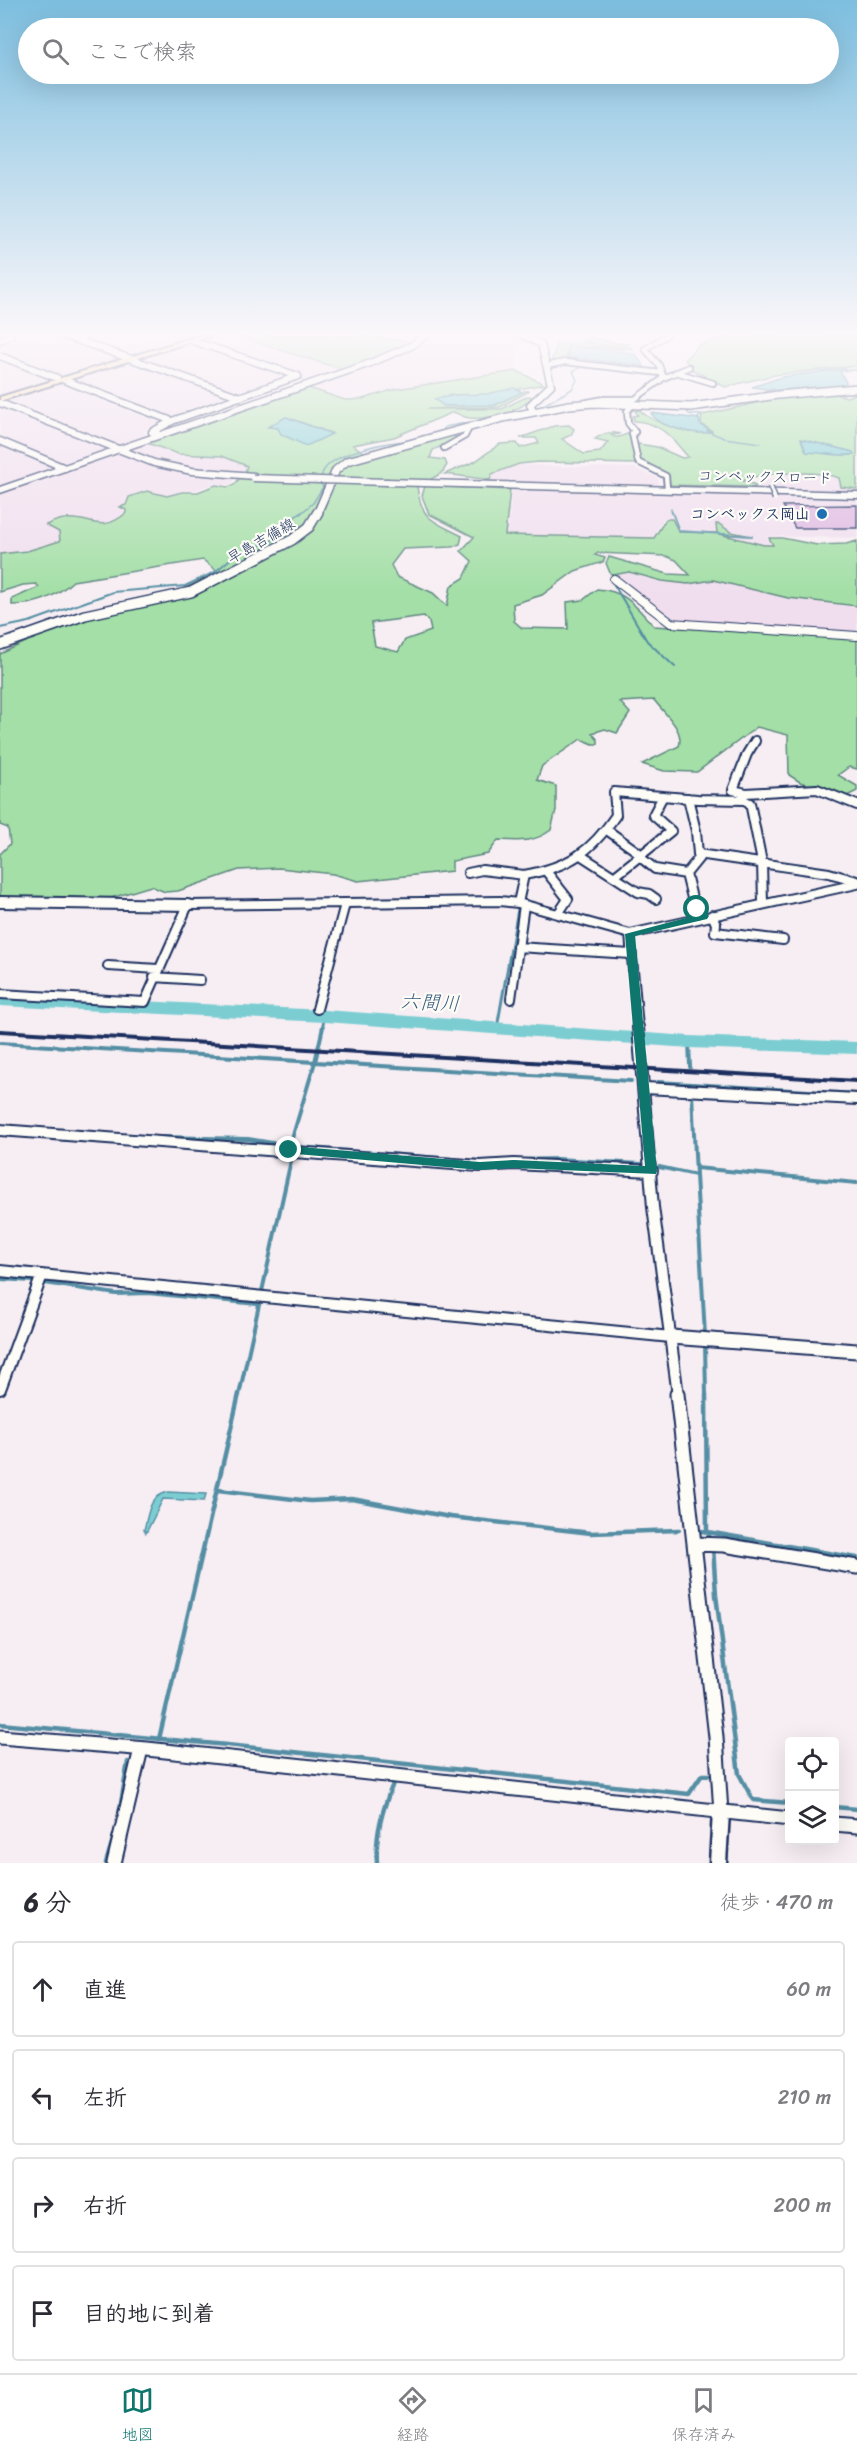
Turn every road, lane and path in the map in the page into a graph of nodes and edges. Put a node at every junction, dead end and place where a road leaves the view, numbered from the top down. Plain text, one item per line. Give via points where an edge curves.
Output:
1 (45, 422) edge
2 (170, 422) edge
3 (198, 422) edge
4 (492, 422) edge
5 (628, 422) edge
6 (469, 428) junction
7 (160, 435) junction
8 (0, 441) edge
9 (444, 448) dead end
10 (115, 451) junction
11 (65, 468) junction
12 (388, 481) junction
13 (770, 486) dead end
14 (667, 488) junction
15 (0, 490) edge
16 (857, 494) edge
17 (775, 499) dead end
18 (614, 579) dead end
19 (857, 636) edge
20 (0, 645) edge
21 (755, 741) dead end
22 (747, 793) junction
23 (663, 796) junction
24 (688, 798) junction
25 (750, 803) junction
26 (857, 805) edge
27 (607, 830) junction
28 (698, 854) junction
29 (582, 856) junction
30 (641, 856) junction
31 (762, 865) junction
32 (546, 872) junction
33 (468, 873) dead end
34 (524, 874) junction
35 (686, 874) junction
36 (615, 876) junction
37 (857, 883) edge
38 (656, 899) dead end
39 (0, 902) edge
40 (763, 903) junction
41 (345, 904) junction
42 (521, 904) junction
43 (188, 905) junction
44 (558, 915) junction
45 (708, 916) junction
46 (630, 934) junction
47 (783, 940) dead end
48 (517, 947) junction
49 (631, 954) junction
50 (108, 966) dead end
51 (156, 973) junction
52 (200, 980) dead end
53 (0, 994) edge
54 (511, 999) dead end
55 (317, 1009) dead end
56 (645, 1088) junction
57 (857, 1099) edge
58 (0, 1130) edge
59 (652, 1171) junction
60 (0, 1271) edge
61 (40, 1279) junction
62 (671, 1337) junction
63 (857, 1351) edge
64 (0, 1389) edge
65 (700, 1544) junction
66 (857, 1567) edge
67 (0, 1737) edge
68 (141, 1749) junction
69 (721, 1812) junction
70 (785, 1819) edge
71 (839, 1824) edge
72 (857, 1826) edge
73 (114, 1863) edge
74 (718, 1863) edge

1 - 10 street, コンベックスロード
2 - 7 street via 152,432
3 - 7 street
4 - 6 main road, 早島吉備線
5 - 14 street via 635,432 632,433 638,462 666,476
6 - 9 street via 465,436
6 - 20 main road, 早島吉備線 via 346,461 336,470 309,527 226,576 191,592 85,615
7 - 10 street
8 - 11 street
10 - 11 street
10 - 12 street, コンベックスロード, bridge via 166,469 208,476
11 - 15 street
12 - 14 street, コンベックスロード
12 - 16 street, コンベックスロード
13 - 17 street, bridge
14 - 16 street, コンベックスロード
18 - 19 street via 671,623
21 - 22 street via 733,790
22 - 25 street
22 - 26 street via 817,789
23 - 24 street
23 - 27 street via 614,792 616,815
23 - 30 street via 653,814 671,831
24 - 25 street
24 - 28 street
25 - 31 street
27 - 29 street
27 - 30 street
28 - 31 street
28 - 35 street
29 - 32 street
29 - 36 street
30 - 35 street via 647,865 661,871
30 - 36 street
31 - 37 street via 829,873
31 - 40 street
32 - 34 street
32 - 44 street via 568,899
33 - 34 street via 482,870
34 - 42 street
35 - 45 street via 693,902
36 - 38 street
37 - 40 street
39 - 43 street
40 - 45 street
41 - 42 street
41 - 43 street
41 - 55 street
42 - 44 street
42 - 48 street
43 - 51 street
44 - 46 street
45 - 46 street
45 - 47 street via 716,924 715,932
46 - 49 street
48 - 49 street
48 - 54 street
49 - 56 street
50 - 51 street
51 - 52 street
51 - 53 street via 145,1002
56 - 57 street
56 - 59 street
58 - 59 street via 480,1166
59 - 62 street via 653,1207
60 - 61 street
61 - 62 street via 261,1296
61 - 64 street
62 - 63 street
62 - 65 street
65 - 66 street
65 - 69 street
67 - 68 street
68 - 69 street
68 - 73 street
69 - 70 street
69 - 74 street
71 - 72 street

